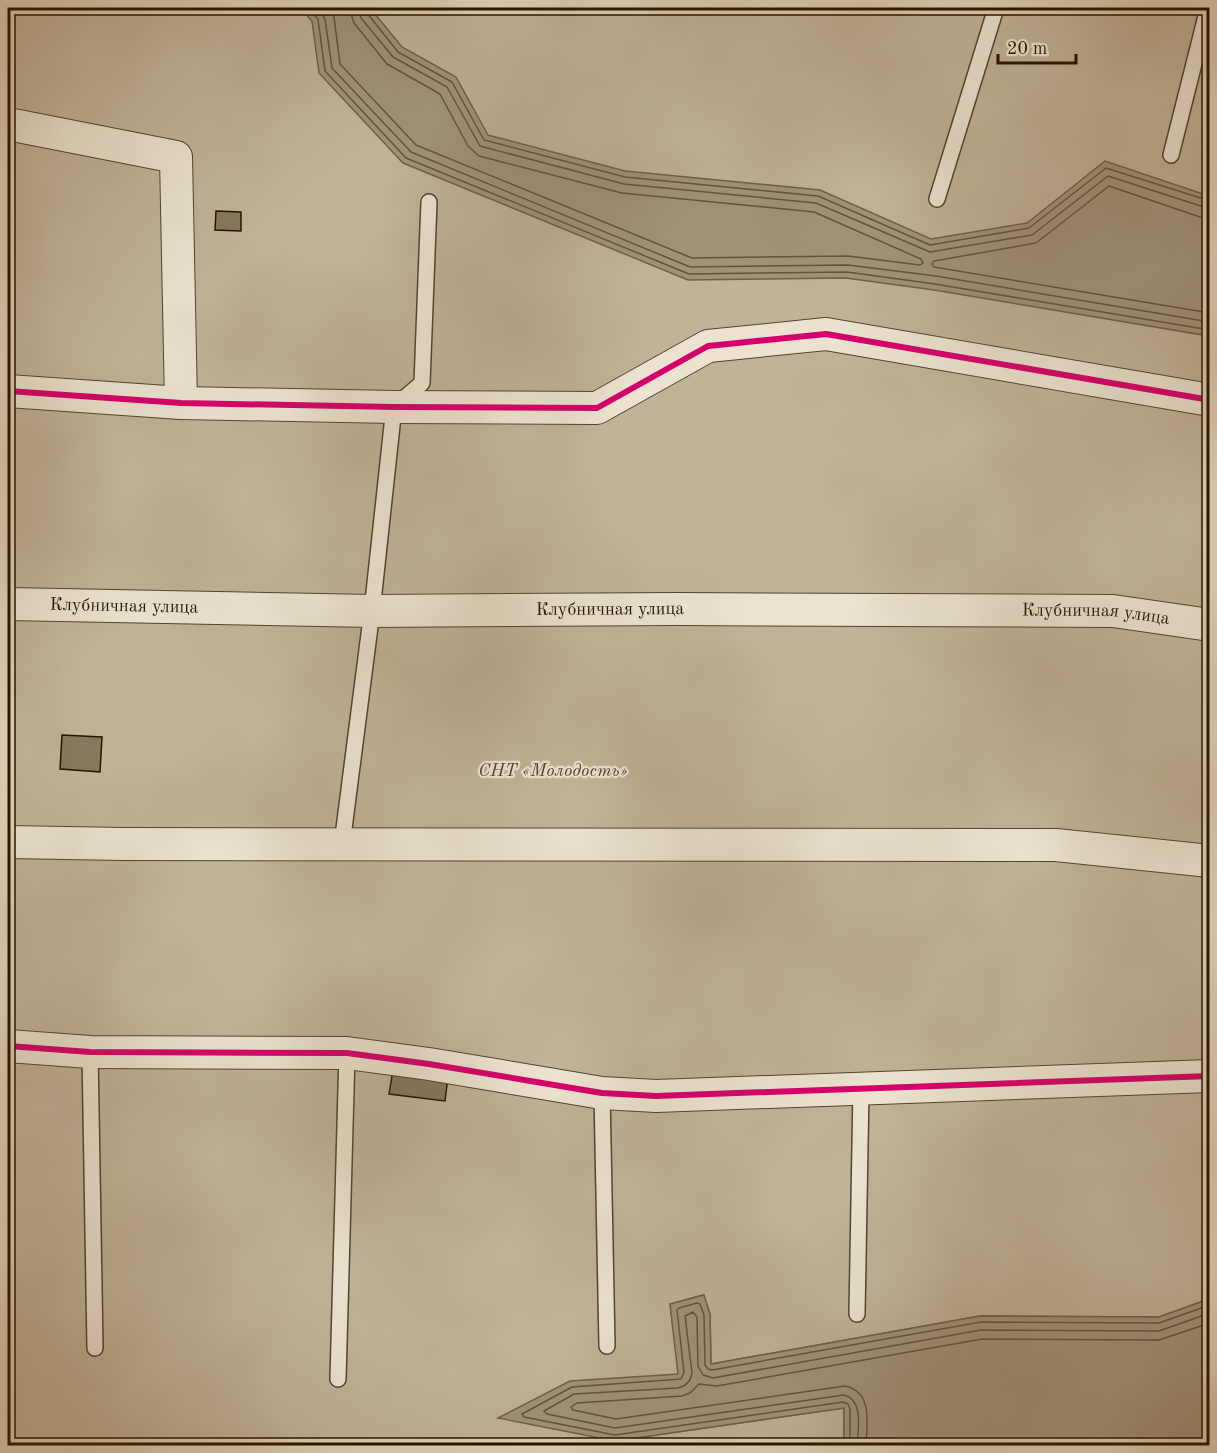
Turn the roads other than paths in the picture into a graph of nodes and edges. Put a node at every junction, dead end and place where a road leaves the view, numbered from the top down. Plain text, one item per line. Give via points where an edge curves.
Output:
1 (996, 8) edge
2 (1208, 8) edge
3 (8, 124) edge
4 (1171, 155) dead end
5 (937, 199) dead end
6 (429, 202) dead end
7 (8, 391) edge
8 (1209, 400) edge
9 (181, 404) junction
10 (394, 407) junction
11 (8, 604) edge
12 (372, 611) junction
13 (1209, 625) edge
14 (8, 842) edge
15 (342, 844) junction
16 (1209, 861) edge
17 (8, 1046) edge
18 (90, 1052) junction
19 (347, 1053) junction
20 (1209, 1076) edge
21 (861, 1089) junction
22 (602, 1093) junction
23 (857, 1314) dead end
24 (607, 1346) dead end
25 (95, 1348) dead end
26 (338, 1379) dead end

1 - 5 lane
2 - 4 lane
3 - 9 street via 177,156
6 - 10 lane via 422,383
7 - 9 street
8 - 10 street via 826,334 708,346 597,408
9 - 10 street
10 - 12 lane
11 - 12 street, Клубничная улица
12 - 13 street, Клубничная улица via 1113,611
12 - 15 lane
14 - 15 street
15 - 16 street via 1056,845
17 - 18 street
18 - 19 street
18 - 25 lane
19 - 22 street
19 - 26 lane
20 - 21 street
21 - 22 street via 656,1096
21 - 23 lane
22 - 24 lane

